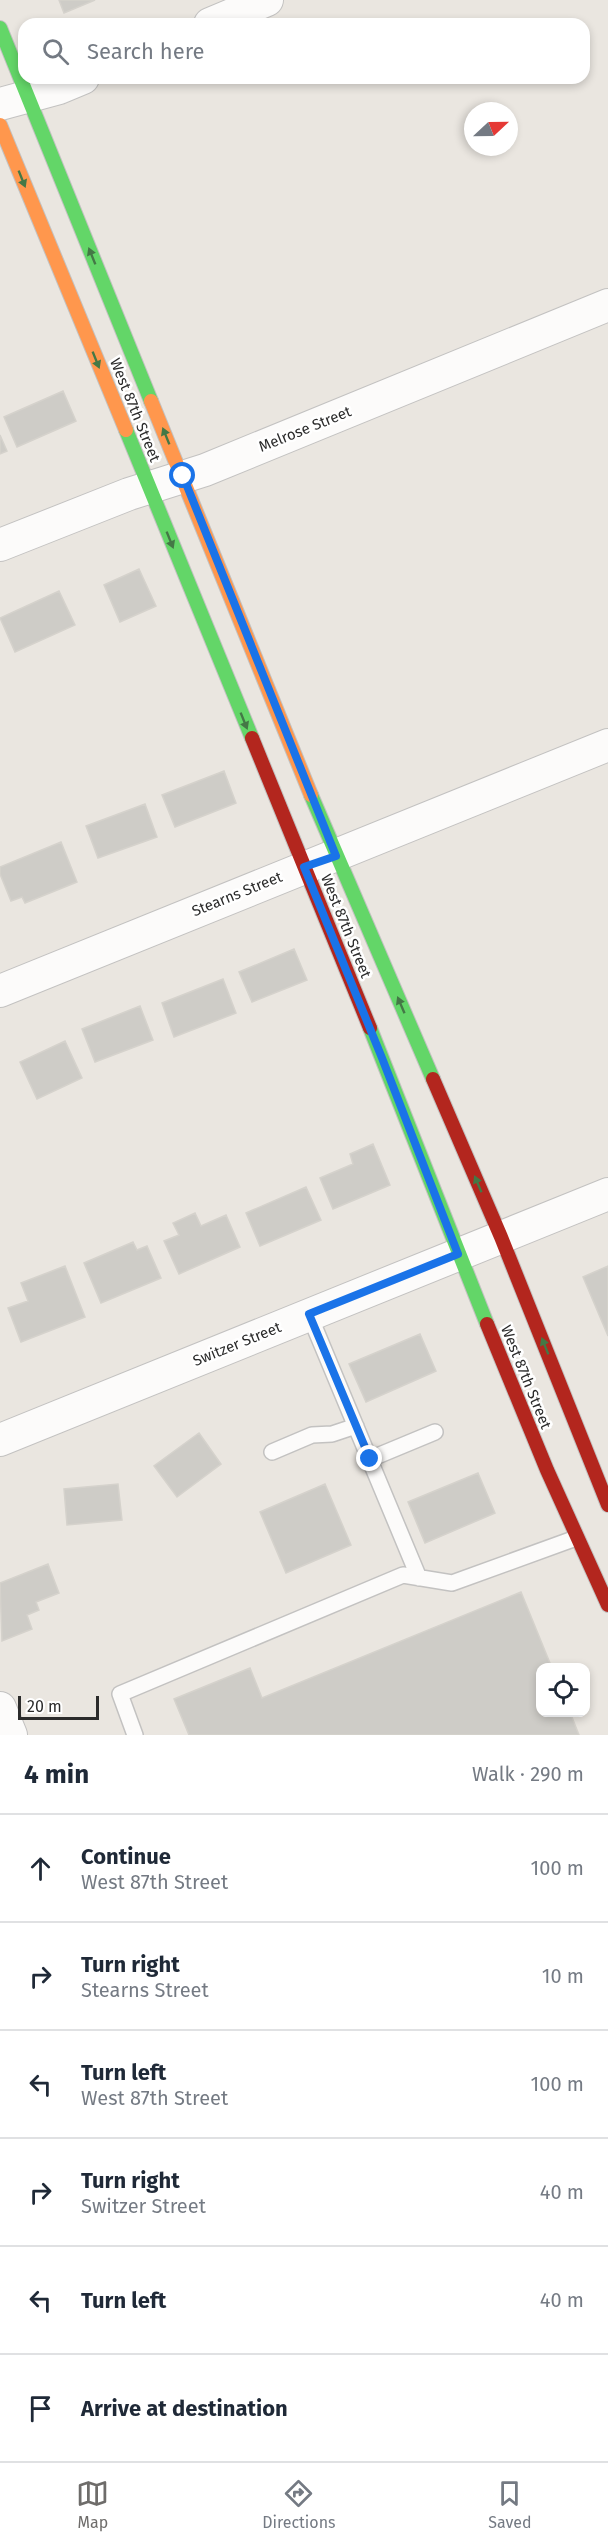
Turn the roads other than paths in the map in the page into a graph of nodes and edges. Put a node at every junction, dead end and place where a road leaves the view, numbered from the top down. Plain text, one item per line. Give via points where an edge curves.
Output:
1 (267, 0) edge
2 (224, 18) edge
3 (0, 28) edge
4 (69, 84) edge
5 (13, 100) edge
6 (0, 125) edge
7 (608, 305) edge
8 (183, 476) junction
9 (148, 487) junction
10 (0, 545) edge
11 (608, 745) edge
12 (336, 856) junction
13 (304, 867) junction
14 (0, 991) edge
15 (608, 1194) edge
16 (501, 1237) junction
17 (458, 1254) junction
18 (309, 1314) junction
19 (356, 1426) junction
20 (435, 1432) dead end
21 (0, 1440) edge
22 (273, 1452) dead end
23 (370, 1459) junction
24 (608, 1505) edge
25 (576, 1538) junction
26 (419, 1578) junction
27 (608, 1605) edge
28 (0, 1708) edge
29 (11, 1735) edge
30 (135, 1735) edge

1 - 2 street
3 - 5 main road, West 87th Street
4 - 5 street
8 -> 5 main road, West 87th Street
6 -> 9 main road, West 87th Street
7 - 8 street, Melrose Street via 206,470
8 - 9 street, Melrose Street
8 - 12 main road, West 87th Street
9 - 10 street, Melrose Street
9 -> 13 main road, West 87th Street
11 - 12 street, Stearns Street
12 - 13 street, Stearns Street
16 -> 12 main road, West 87th Street
13 - 14 street, Stearns Street
13 - 17 main road, West 87th Street
15 - 16 street, Switzer Street
16 - 17 street, Switzer Street
24 -> 16 main road, West 87th Street via 593,1451
17 - 18 street, Switzer Street
17 - 25 main road, West 87th Street
18 - 19 lane
18 - 21 street, Switzer Street
19 - 22 lane via 332,1434 312,1435
19 - 23 lane
20 - 23 lane
23 - 26 lane
25 - 26 lane via 452,1583
25 - 27 main road, West 87th Street
26 - 30 lane via 403,1575 120,1694
28 - 29 street

